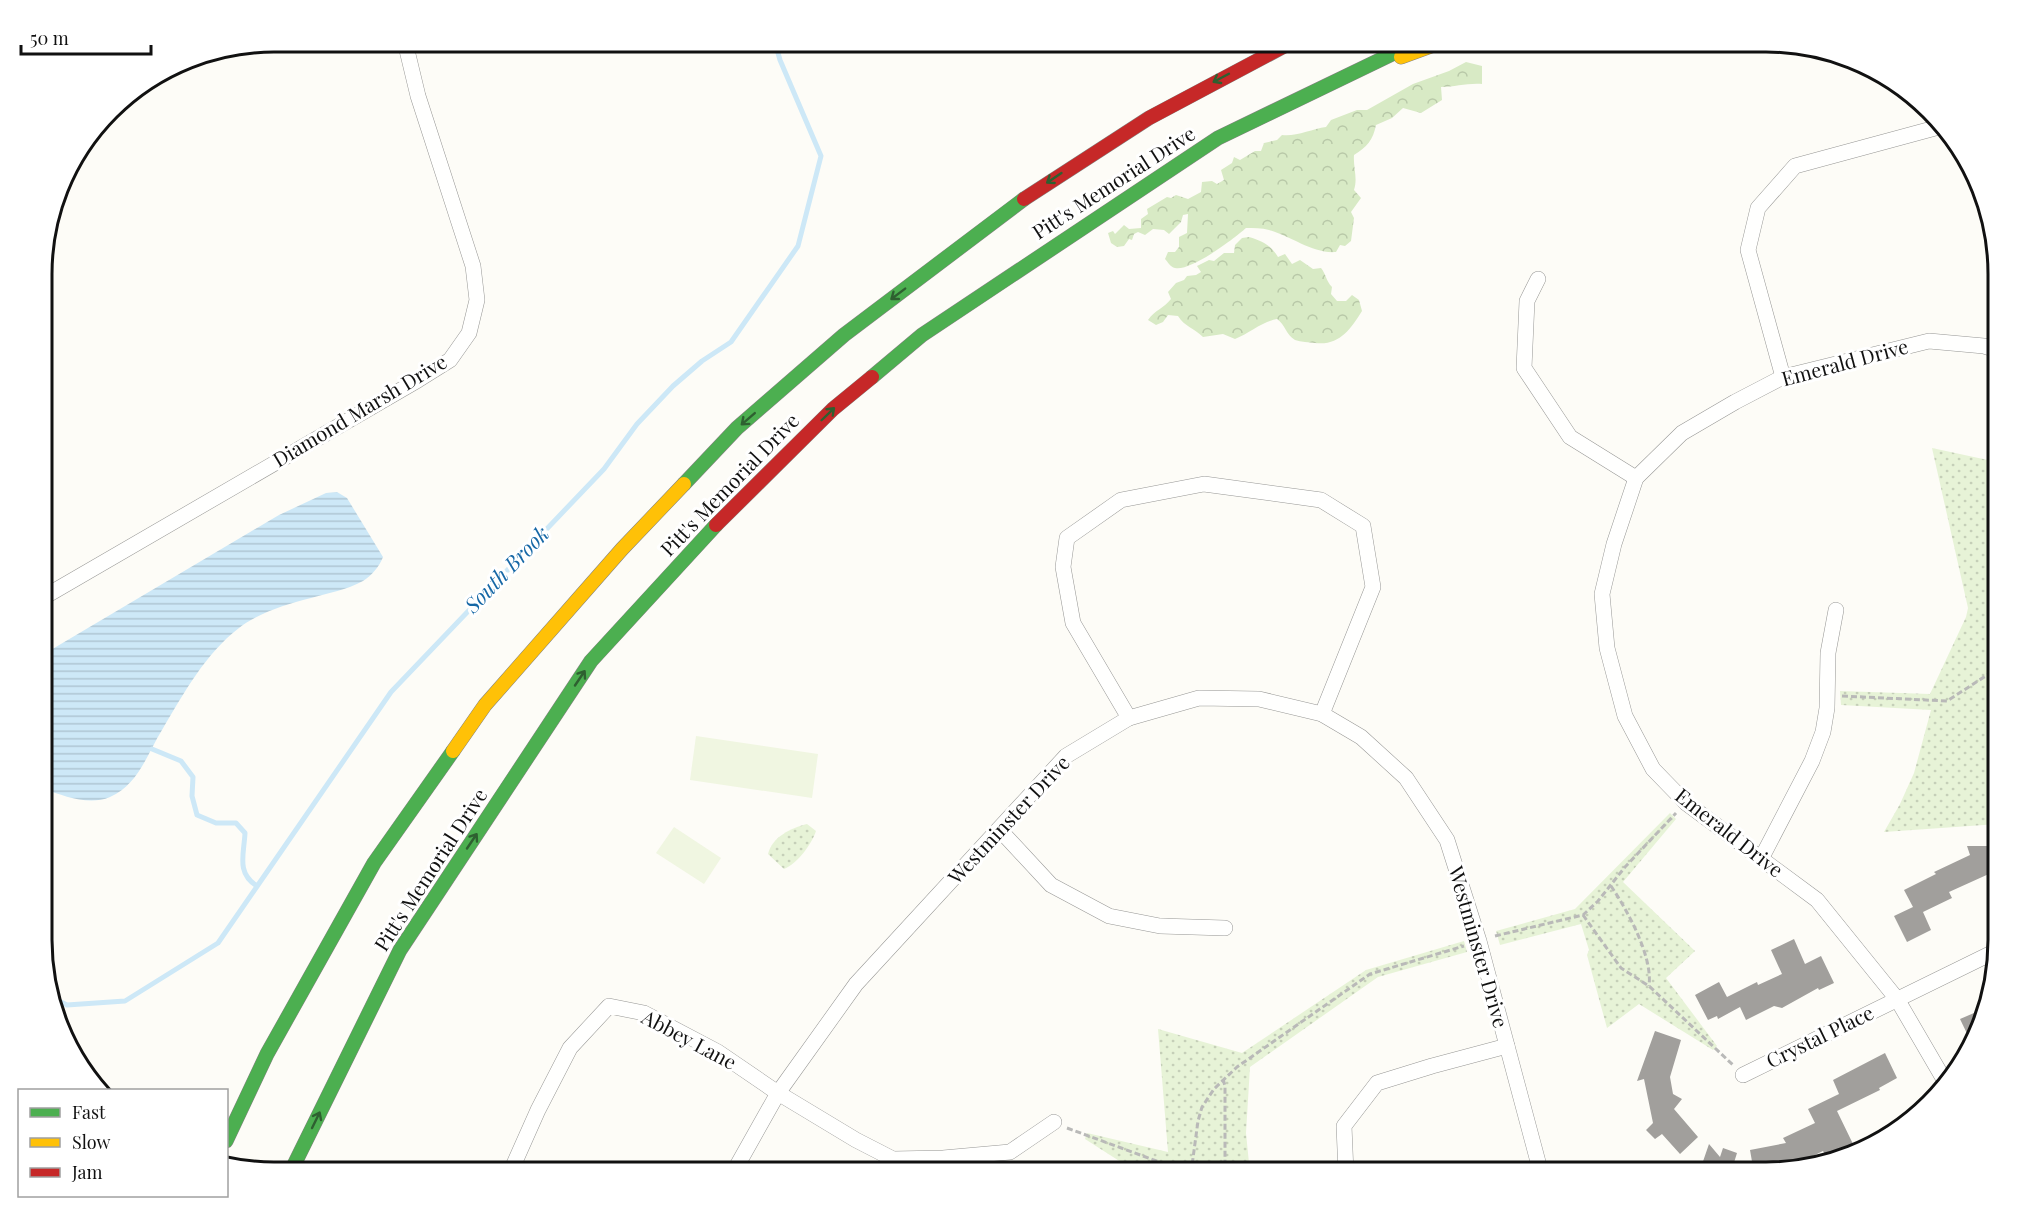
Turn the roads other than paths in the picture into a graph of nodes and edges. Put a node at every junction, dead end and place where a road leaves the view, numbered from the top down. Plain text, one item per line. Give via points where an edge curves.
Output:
1 (407, 52) edge
2 (1273, 52) edge
3 (1397, 52) edge
4 (1416, 52) edge
5 (1336, 82) junction
6 (1933, 129) edge
7 (1538, 279) dead end
8 (1988, 347) edge
9 (1783, 377) junction
10 (1636, 478) junction
11 (52, 592) edge
12 (1836, 610) dead end
13 (1322, 714) junction
14 (1129, 718) junction
15 (999, 829) junction
16 (1761, 859) junction
17 (1225, 928) dead end
18 (1987, 955) edge
19 (1897, 999) junction
20 (1508, 1046) junction
21 (1743, 1075) road end
22 (1942, 1076) edge
23 (778, 1094) junction
24 (1054, 1122) road end
25 (228, 1137) edge
26 (295, 1162) edge
27 (515, 1162) edge
28 (739, 1162) edge
29 (1346, 1162) edge
30 (1538, 1162) edge

1 - 11 street, Diamond Marsh Drive via 473,266 477,300 469,333 450,360
2 -> 25 highway, Pitt's Memorial Drive via 1149,118 1013,206 844,335 737,428 622,549 485,705 374,863 267,1054
3 - 5 highway, Pitt's Memorial Drive
4 - 5 highway
26 -> 5 highway, Pitt's Memorial Drive via 400,950 591,661 715,526 833,409 922,335 1218,138
6 - 9 street via 1794,166 1758,208 1748,250
7 - 10 street via 1527,300 1524,368 1570,437
8 - 9 street, Emerald Drive via 1929,341
9 - 10 street, Emerald Drive via 1682,432
10 - 16 street, Emerald Drive via 1602,594 1607,648 1625,716 1653,769 1686,803
12 - 16 street via 1828,653 1826,719 1818,747
13 - 14 street, Westminster Drive via 1259,699 1199,698
13 - 14 street via 1372,587 1363,526 1321,500 1204,484 1121,500 1067,538 1064,567 1073,623
13 - 20 street, Westminster Drive via 1361,737 1407,778 1447,840
14 - 15 street, Westminster Drive via 1066,756
15 - 17 street via 1051,885 1109,916 1160,926
15 - 23 street, Westminster Drive via 856,984
16 - 19 street, Emerald Drive via 1817,900
18 - 19 street, Crystal Place
19 - 21 street, Crystal Place
19 - 22 street, Emerald Drive
20 - 29 street via 1377,1083 1344,1126
20 - 30 street, Westminster Drive
23 - 24 street via 893,1159 1010,1152
23 - 27 street, Abbey Lane via 718,1052 644,1012 609,1006 570,1048
23 - 28 street, Westminster Drive

